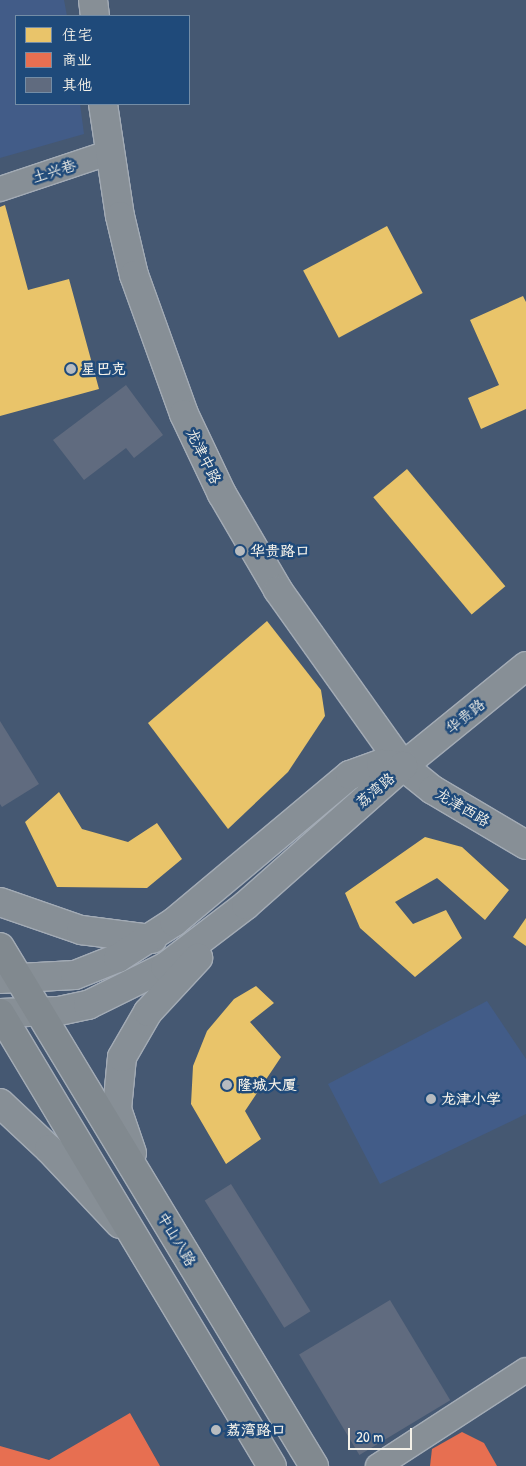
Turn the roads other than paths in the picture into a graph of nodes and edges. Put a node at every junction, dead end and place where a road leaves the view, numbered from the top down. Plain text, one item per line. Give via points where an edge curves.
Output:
1 (93, 0) edge
2 (95, 15) edge
3 (103, 105) edge
4 (108, 154) junction
5 (0, 189) edge
6 (526, 666) edge
7 (403, 766) junction
8 (526, 845) edge
9 (0, 902) edge
10 (246, 905) junction
11 (152, 939) junction
12 (0, 947) edge
13 (9, 978) edge
14 (40, 1012) junction
15 (0, 1013) edge
16 (0, 1103) edge
17 (154, 1199) junction
18 (136, 1241) junction
19 (526, 1370) edge
20 (272, 1466) edge
21 (314, 1466) edge
22 (378, 1466) edge

1 - 2 main road
3 - 4 main road, 龙津中路
4 - 5 street, 土兴巷
4 - 7 main road, 龙津中路 via 134,275 184,414 222,494 278,590
6 - 7 main road, 华贵路
7 - 8 main road, 龙津西路 via 433,790
7 - 10 main road, 荔湾路
7 - 11 main road, 荔湾路 via 381,764 350,775
9 - 11 main road via 81,930
10 - 14 main road, 荔湾路 via 165,968 117,993 88,1005
10 - 17 main road via 148,1012 122,1056 117,1109 124,1134
11 - 13 main road, 荔湾路 via 118,958 76,975
12 - 13 main road, 中山八路
13 - 14 main road, 中山八路
14 - 15 main road, 荔湾路
14 - 17 main road, 中山八路
15 - 18 main road
16 - 18 main road via 49,1149
17 - 21 main road, 中山八路
18 - 20 main road
19 - 22 street

